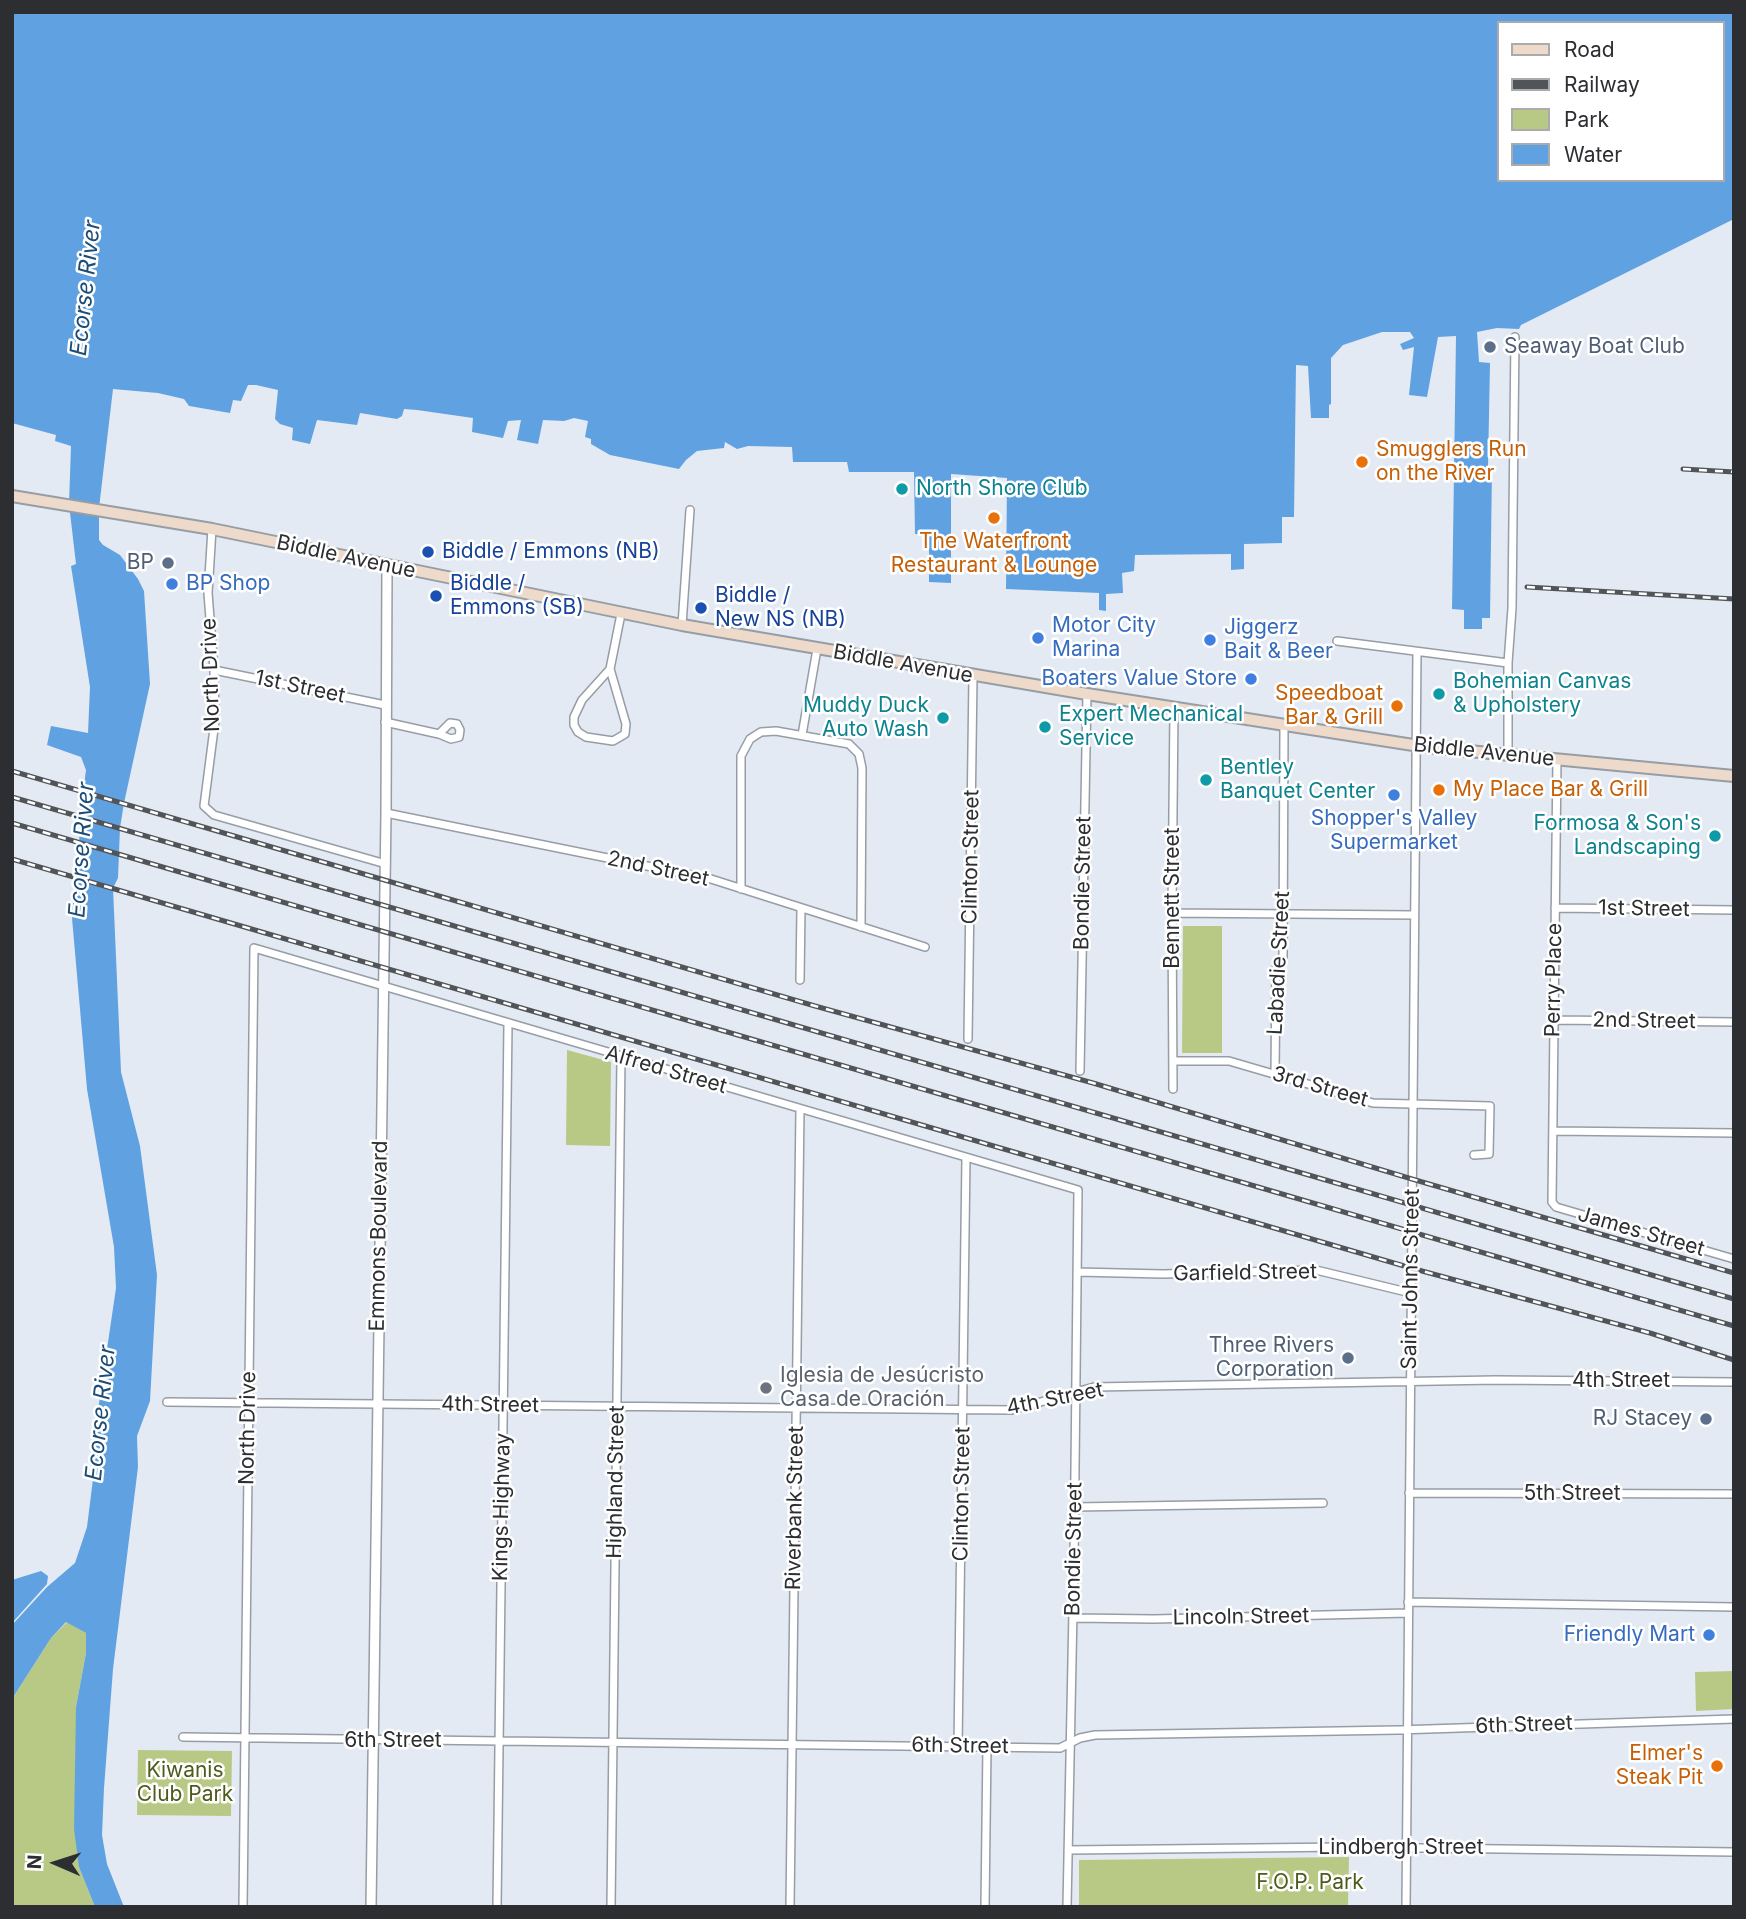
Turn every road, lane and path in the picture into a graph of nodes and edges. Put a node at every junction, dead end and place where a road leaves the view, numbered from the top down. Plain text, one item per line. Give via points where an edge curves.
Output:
1 (1515, 337) dead end
2 (12, 496) edge
3 (690, 510) dead end
4 (212, 529) junction
5 (387, 566) junction
6 (621, 614) junction
7 (682, 625) junction
8 (1337, 641) dead end
9 (817, 649) junction
10 (1417, 652) junction
11 (1508, 663) junction
12 (610, 669) junction
13 (214, 670) junction
14 (973, 676) junction
15 (1087, 694) junction
16 (385, 705) junction
17 (1174, 708) junction
18 (385, 722) junction
19 (1284, 726) junction
20 (439, 734) dead end
21 (802, 735) junction
22 (1416, 745) junction
23 (1508, 755) junction
24 (1557, 759) junction
25 (1734, 776) edge
26 (386, 813) junction
27 (386, 864) junction
28 (741, 889) junction
29 (801, 908) junction
30 (1555, 908) junction
31 (1734, 910) edge
32 (1172, 913) junction
33 (1283, 914) junction
34 (1414, 915) junction
35 (861, 927) junction
36 (925, 947) dead end
37 (254, 948) joint
38 (800, 980) dead end
39 (382, 987) junction
40 (1554, 1020) junction
41 (1734, 1021) edge
42 (508, 1024) junction
43 (968, 1039) dead end
44 (621, 1057) junction
45 (1173, 1062) junction
46 (1080, 1071) dead end
47 (1275, 1074) junction
48 (1173, 1089) dead end
49 (1413, 1104) junction
50 (800, 1109) junction
51 (1553, 1131) junction
52 (1734, 1133) edge
53 (1474, 1155) dead end
54 (966, 1158) junction
55 (1078, 1190) joint
56 (1552, 1202) joint
57 (1734, 1259) edge
58 (1077, 1272) junction
59 (1411, 1293) junction
60 (1410, 1382) junction
61 (1734, 1382) edge
62 (1076, 1391) junction
63 (167, 1402) dead end
64 (248, 1404) junction
65 (377, 1404) junction
66 (503, 1405) junction
67 (617, 1406) junction
68 (797, 1408) junction
69 (964, 1409) junction
70 (1409, 1493) junction
71 (1734, 1494) edge
72 (1323, 1503) dead end
73 (1075, 1507) junction
74 (1408, 1602) junction
75 (1734, 1607) edge
76 (1408, 1613) junction
77 (1073, 1618) junction
78 (1734, 1719) edge
79 (1407, 1729) junction
80 (183, 1737) dead end
81 (243, 1739) junction
82 (373, 1741) junction
83 (499, 1741) junction
84 (612, 1743) junction
85 (1069, 1743) junction
86 (792, 1744) junction
87 (958, 1746) junction
88 (987, 1746) junction
89 (1407, 1848) junction
90 (1068, 1850) junction
91 (1734, 1852) edge
92 (243, 1907) edge
93 (371, 1907) edge
94 (496, 1907) edge
95 (611, 1907) edge
96 (790, 1907) edge
97 (985, 1907) edge
98 (1067, 1907) edge
99 (1406, 1907) edge

1 - 11 street
2 - 4 main road, Biddle Avenue
3 - 7 street
4 - 5 main road, Biddle Avenue
4 - 13 street, North Drive via 208,593
5 - 6 main road, Biddle Avenue
5 - 16 street, Emmons Boulevard
6 - 7 main road, Biddle Avenue
6 - 12 street
7 - 9 main road, Biddle Avenue
8 - 10 street
9 - 14 main road, Biddle Avenue
9 - 21 street
10 - 11 street
10 - 22 street, Saint Johns Street
11 - 23 street
12 - 12 street via 573,717 574,725 586,737 613,741 625,734
13 - 16 street, 1st Street
13 - 27 street, North Drive via 215,721 204,806 214,815
14 - 15 main road, Biddle Avenue
14 - 43 street, Clinton Street
15 - 17 main road, Biddle Avenue
15 - 46 street, Bondie Street
16 - 18 street, Emmons Boulevard
17 - 19 main road, Biddle Avenue
17 - 32 street, Bennett Street
18 - 20 street
18 - 26 street, Emmons Boulevard
19 - 22 main road, Biddle Avenue
19 - 33 street, Labadie Street
21 - 28 street via 761,732 742,751
21 - 35 street via 849,744 861,761
22 - 23 main road, Biddle Avenue
22 - 34 street, Saint Johns Street
23 - 24 main road, Biddle Avenue
24 - 25 main road, Biddle Avenue
24 - 30 street, Perry Place
26 - 27 street, Emmons Boulevard
26 - 28 street, 2nd Street
27 - 39 street, Emmons Boulevard
28 - 29 street, 2nd Street
29 - 35 street, 2nd Street
29 - 38 street
30 - 31 street, 1st Street
30 - 40 street, Perry Place
32 - 33 street
32 - 45 street, Bennett Street
33 - 34 street
33 - 47 street, Labadie Street via 1283,958 1276,968
34 - 49 street, Saint Johns Street
35 - 36 street, 2nd Street
37 - 39 street, Alfred Street
37 - 64 street, North Drive
39 - 42 street, Alfred Street
39 - 65 street, Emmons Boulevard
40 - 41 street, 2nd Street
40 - 51 street, Perry Place
42 - 44 street, Alfred Street
42 - 66 street, Kings Highway
44 - 50 street, Alfred Street
44 - 67 street, Highland Street
45 - 47 street, 3rd Street via 1229,1061
45 - 48 street, Bennett Street
47 - 49 street, 3rd Street via 1373,1103
49 - 53 street, 3rd Street via 1490,1106 1489,1154
49 - 59 street, Saint Johns Street
50 - 54 street, Alfred Street
50 - 68 street, Riverbank Street
51 - 52 street
51 - 56 street, Perry Place
54 - 55 street, Alfred Street
54 - 69 street, Clinton Street
55 - 58 street, Bondie Street
56 - 57 street, James Street via 1556,1207
58 - 59 street, Garfield Street via 1316,1270
58 - 62 street, Bondie Street
59 - 60 street, Saint Johns Street
60 - 61 street, 4th Street
60 - 62 street, 4th Street via 1094,1387
60 - 70 street, Saint Johns Street
62 - 69 street, 4th Street via 1012,1410
62 - 73 street, Bondie Street
63 - 64 street, 4th Street
64 - 65 street, 4th Street
64 - 81 street, North Drive
65 - 66 street, 4th Street
65 - 82 street, Emmons Boulevard
66 - 67 street, 4th Street
66 - 83 street, Kings Highway
67 - 68 street, 4th Street
67 - 84 street, Highland Street
68 - 69 street, 4th Street
68 - 86 street, Riverbank Street
69 - 87 street, Clinton Street
70 - 71 street, 5th Street
70 - 74 street, Saint Johns Street
72 - 73 street
73 - 77 street, Bondie Street
74 - 75 street
74 - 76 street, Saint Johns Street
76 - 77 street, Lincoln Street
76 - 79 street, Saint Johns Street
77 - 85 street, Bondie Street
78 - 79 street, 6th Street
79 - 85 street, 6th Street via 1095,1735
79 - 89 street, Saint Johns Street
80 - 81 street, 6th Street
81 - 82 street, 6th Street
81 - 92 street, North Drive
82 - 83 street, 6th Street
82 - 93 street, Emmons Boulevard
83 - 84 street, 6th Street
83 - 94 street, Kings Highway
84 - 86 street, 6th Street
84 - 95 street, Highland Street
85 - 88 street, 6th Street via 1060,1748
85 - 90 street, Bondie Street
86 - 87 street, 6th Street
86 - 96 street, Riverbank Street
87 - 88 street, 6th Street
88 - 97 street
89 - 90 street, Lindbergh Street
89 - 91 street, Lindbergh Street
89 - 99 street, Saint Johns Street
90 - 98 street, Bondie Street

